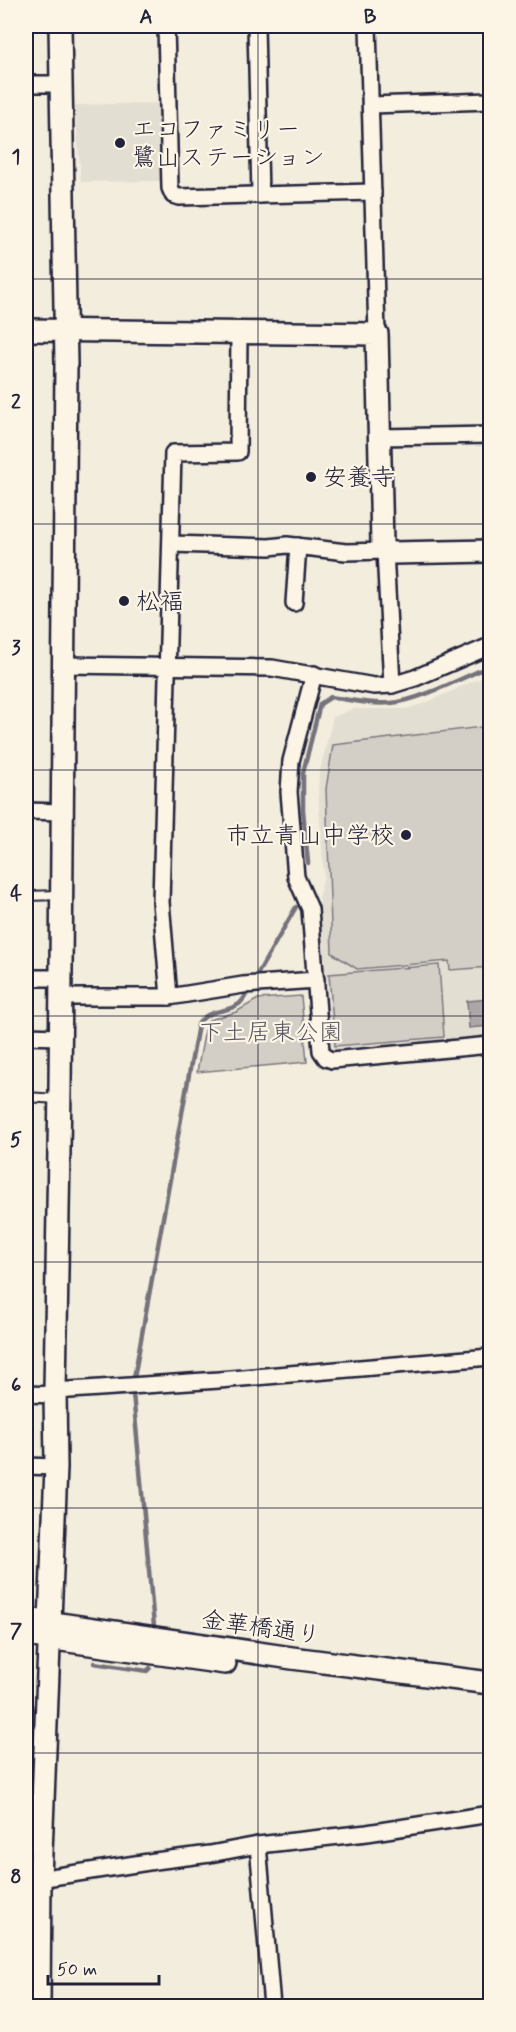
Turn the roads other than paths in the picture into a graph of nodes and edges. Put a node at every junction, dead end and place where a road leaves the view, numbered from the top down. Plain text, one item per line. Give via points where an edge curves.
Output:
1 (60, 26) edge
2 (166, 26) edge
3 (256, 26) edge
4 (368, 26) edge
5 (26, 84) edge
6 (60, 84) junction
7 (490, 101) edge
8 (370, 105) junction
9 (373, 192) junction
10 (260, 195) junction
11 (26, 330) edge
12 (65, 331) junction
13 (239, 332) junction
14 (377, 334) junction
15 (490, 435) edge
16 (380, 437) junction
17 (171, 544) junction
18 (298, 546) junction
19 (385, 551) junction
20 (490, 551) edge
21 (294, 603) dead end
22 (490, 646) edge
23 (64, 665) junction
24 (167, 666) junction
25 (314, 675) junction
26 (392, 684) junction
27 (26, 811) edge
28 (63, 812) junction
29 (62, 895) junction
30 (26, 896) edge
31 (26, 978) edge
32 (316, 980) junction
33 (61, 988) junction
34 (169, 997) junction
35 (26, 1036) edge
36 (60, 1037) junction
37 (490, 1046) edge
38 (26, 1097) edge
39 (60, 1099) junction
40 (490, 1357) edge
41 (55, 1393) junction
42 (26, 1394) edge
43 (26, 1466) edge
44 (56, 1467) junction
45 (26, 1619) edge
46 (50, 1630) junction
47 (26, 1635) edge
48 (490, 1683) edge
49 (490, 1698) edge
50 (490, 1814) edge
51 (258, 1845) junction
52 (33, 1879) edge
53 (39, 2007) edge
54 (272, 2007) edge

1 - 6 street
2 - 10 street via 173,195
3 - 10 street
4 - 8 street
5 - 6 street
6 - 12 street
7 - 8 street
8 - 9 street
9 - 10 street
9 - 14 street
11 - 12 street
12 - 13 street
12 - 23 street
13 - 14 street
13 - 17 street via 238,452 173,453
14 - 16 street
15 - 16 street
16 - 19 street
17 - 18 street
17 - 24 street
18 - 19 street via 346,552
18 - 21 street
19 - 20 street
19 - 26 street
22 - 26 street
23 - 24 street
23 - 28 street
24 - 25 street via 272,668
24 - 34 street via 161,902
25 - 26 street via 374,686
25 - 32 street via 291,761 289,792 296,877 310,909
27 - 28 street
28 - 29 street
29 - 30 lane
29 - 33 street
31 - 33 street
32 - 34 street via 243,985
32 - 37 street via 321,1051 326,1058
33 - 34 street
33 - 36 street
35 - 36 street
36 - 39 street
38 - 39 lane
39 - 41 street
40 - 41 street
41 - 42 street
41 - 44 street
43 - 44 street
44 - 46 street
45 - 46 street, 金華橋通り
46 - 47 street, 金華橋通り
46 - 48 street, 金華橋通り
46 - 49 street, 金華橋通り
46 - 52 street
50 - 51 street
51 - 52 street
51 - 54 street
52 - 53 street

